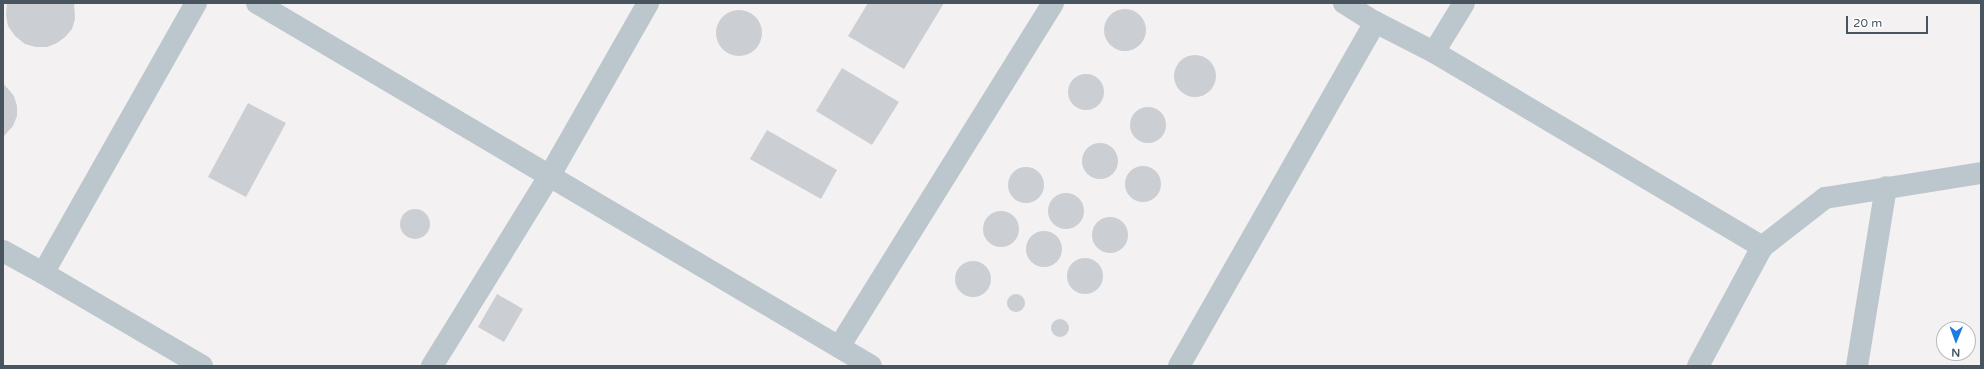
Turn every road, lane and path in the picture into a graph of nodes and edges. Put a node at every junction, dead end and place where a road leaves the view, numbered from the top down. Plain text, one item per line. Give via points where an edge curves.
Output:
1 (196, 3) edge
2 (257, 3) edge
3 (648, 3) edge
4 (1052, 3) edge
5 (1344, 3) edge
6 (1464, 3) edge
7 (1375, 22) junction
8 (1434, 52) junction
9 (1981, 173) edge
10 (550, 175) junction
11 (1886, 187) junction
12 (1762, 247) junction
13 (3, 251) edge
14 (42, 273) junction
15 (839, 347) junction
16 (202, 366) edge
17 (432, 366) edge
18 (871, 366) edge
19 (1178, 366) edge
20 (1698, 366) edge
21 (1857, 366) edge

1 - 14 lane
2 - 10 lane
3 - 10 lane
4 - 15 lane
5 - 7 lane
6 - 8 lane
7 - 8 lane
7 - 19 lane
8 - 12 lane
9 - 11 lane
10 - 15 lane
10 - 17 lane
11 - 12 lane via 1825,198
11 - 21 lane
12 - 20 lane
13 - 14 lane
14 - 16 lane
15 - 18 lane

